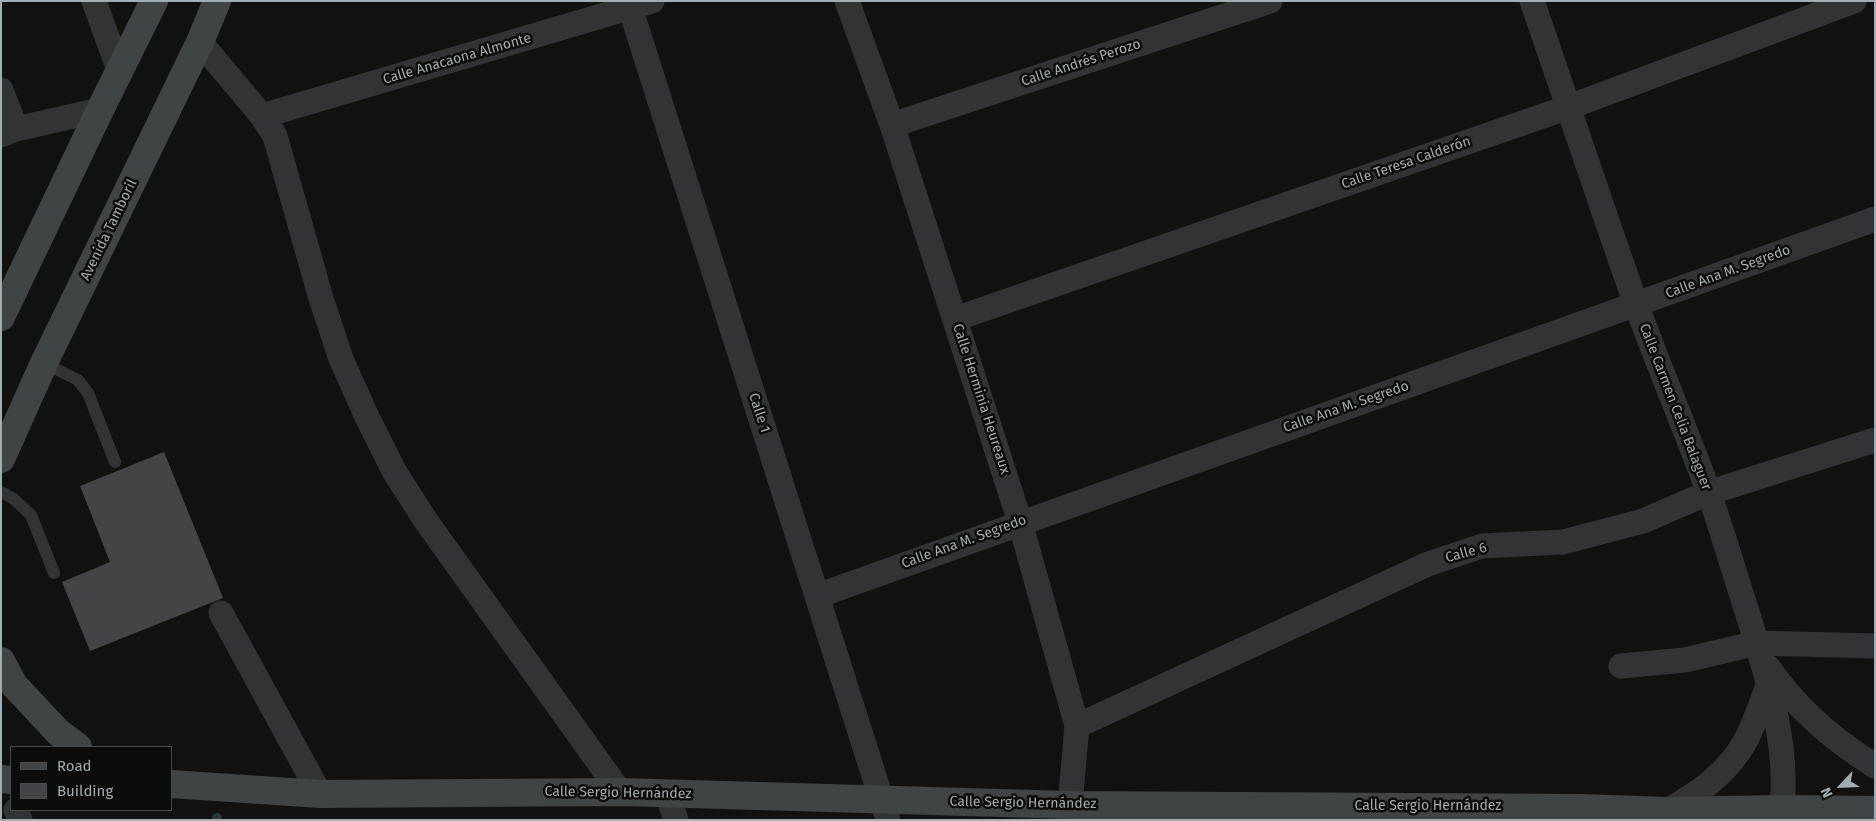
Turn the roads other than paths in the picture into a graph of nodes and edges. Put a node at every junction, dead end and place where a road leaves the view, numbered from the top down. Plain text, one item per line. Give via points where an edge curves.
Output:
1 (94, 1) edge
2 (154, 1) edge
3 (217, 1) edge
4 (847, 1) edge
5 (1270, 1) edge
6 (1532, 1) edge
7 (1854, 1) edge
8 (641, 4) edge
9 (200, 42) junction
10 (119, 70) junction
11 (1, 90) edge
12 (1569, 107) junction
13 (100, 110) junction
14 (262, 116) junction
15 (892, 125) junction
16 (9, 132) edge
17 (1875, 219) edge
18 (1636, 305) junction
19 (1, 317) edge
20 (955, 319) junction
21 (44, 363) junction
22 (1875, 440) edge
23 (1, 459) edge
24 (115, 462) dead end
25 (1, 492) edge
26 (1708, 493) junction
27 (1020, 522) junction
28 (54, 573) dead end
29 (817, 596) junction
30 (221, 613) dead end
31 (1875, 646) edge
32 (1760, 651) junction
33 (1, 661) edge
34 (1621, 666) dead end
35 (1768, 686) junction
36 (1076, 726) junction
37 (77, 746) edge
38 (1875, 766) edge
39 (172, 784) edge
40 (620, 792) junction
41 (320, 794) junction
42 (667, 794) junction
43 (1070, 805) junction
44 (885, 810) edge
45 (1875, 810) edge
46 (1140, 812) edge
47 (1329, 813) edge
48 (1578, 814) edge
49 (1658, 814) edge
50 (1780, 814) edge
51 (676, 820) edge

1 - 10 street
2 - 10 street
3 - 9 street, Avenida Tamboril
4 - 15 street, Calle Herminia Heureaux
5 - 15 street, Calle Andrés Perozo
6 - 12 street, Calle Carmen Celia Balaguer
7 - 12 street, Calle Teresa Calderón
8 - 14 street, Calle Anacaona Almonte
8 - 29 street, Calle 1
9 - 14 street
9 - 21 street, Avenida Tamboril
10 - 13 street
11 - 16 street
12 - 18 street, Calle Carmen Celia Balaguer
12 - 20 street, Calle Teresa Calderón
13 - 16 street
13 - 19 street
14 - 40 street via 278,143 320,296 341,359 394,471 421,515
15 - 20 street, Calle Herminia Heureaux
17 - 18 street, Calle Ana M. Segredo
18 - 26 street, Calle Carmen Celia Balaguer
18 - 27 street, Calle Ana M. Segredo
20 - 27 street, Calle Herminia Heureaux
21 - 23 street, Avenida Tamboril
21 - 24 lane via 78,380 88,393
22 - 26 street, Calle 6
25 - 28 lane via 14,498 30,515
26 - 32 street, Calle Carmen Celia Balaguer
26 - 36 street, Calle 6 via 1643,521 1563,542 1482,546 1428,564
27 - 29 street, Calle Ana M. Segredo
27 - 36 street, Calle Herminia Heureaux
29 - 44 street, Calle 1
30 - 41 street
31 - 32 street
32 - 34 street
32 - 35 street, Calle Carmen Celia Balaguer
32 - 38 street via 1780,685 1803,710 1828,733
33 - 37 street via 14,685 58,732
35 - 49 street via 1747,738 1732,762 1713,782
35 - 50 street, Calle Carmen Celia Balaguer via 1776,714 1783,774
36 - 43 street, Calle Herminia Heureaux
39 - 41 street, Calle Sergio Hernández
40 - 41 street, Calle Sergio Hernández
40 - 42 street, Calle Sergio Hernández
42 - 44 street, Calle Sergio Hernández
42 - 51 street
43 - 44 street, Calle Sergio Hernández
43 - 46 street, Calle Sergio Hernández
45 - 50 street, Calle Sergio Hernández
46 - 47 street, Calle Sergio Hernández
47 - 48 street, Calle Sergio Hernández
48 - 49 street, Calle Sergio Hernández
49 - 50 street, Calle Sergio Hernández

